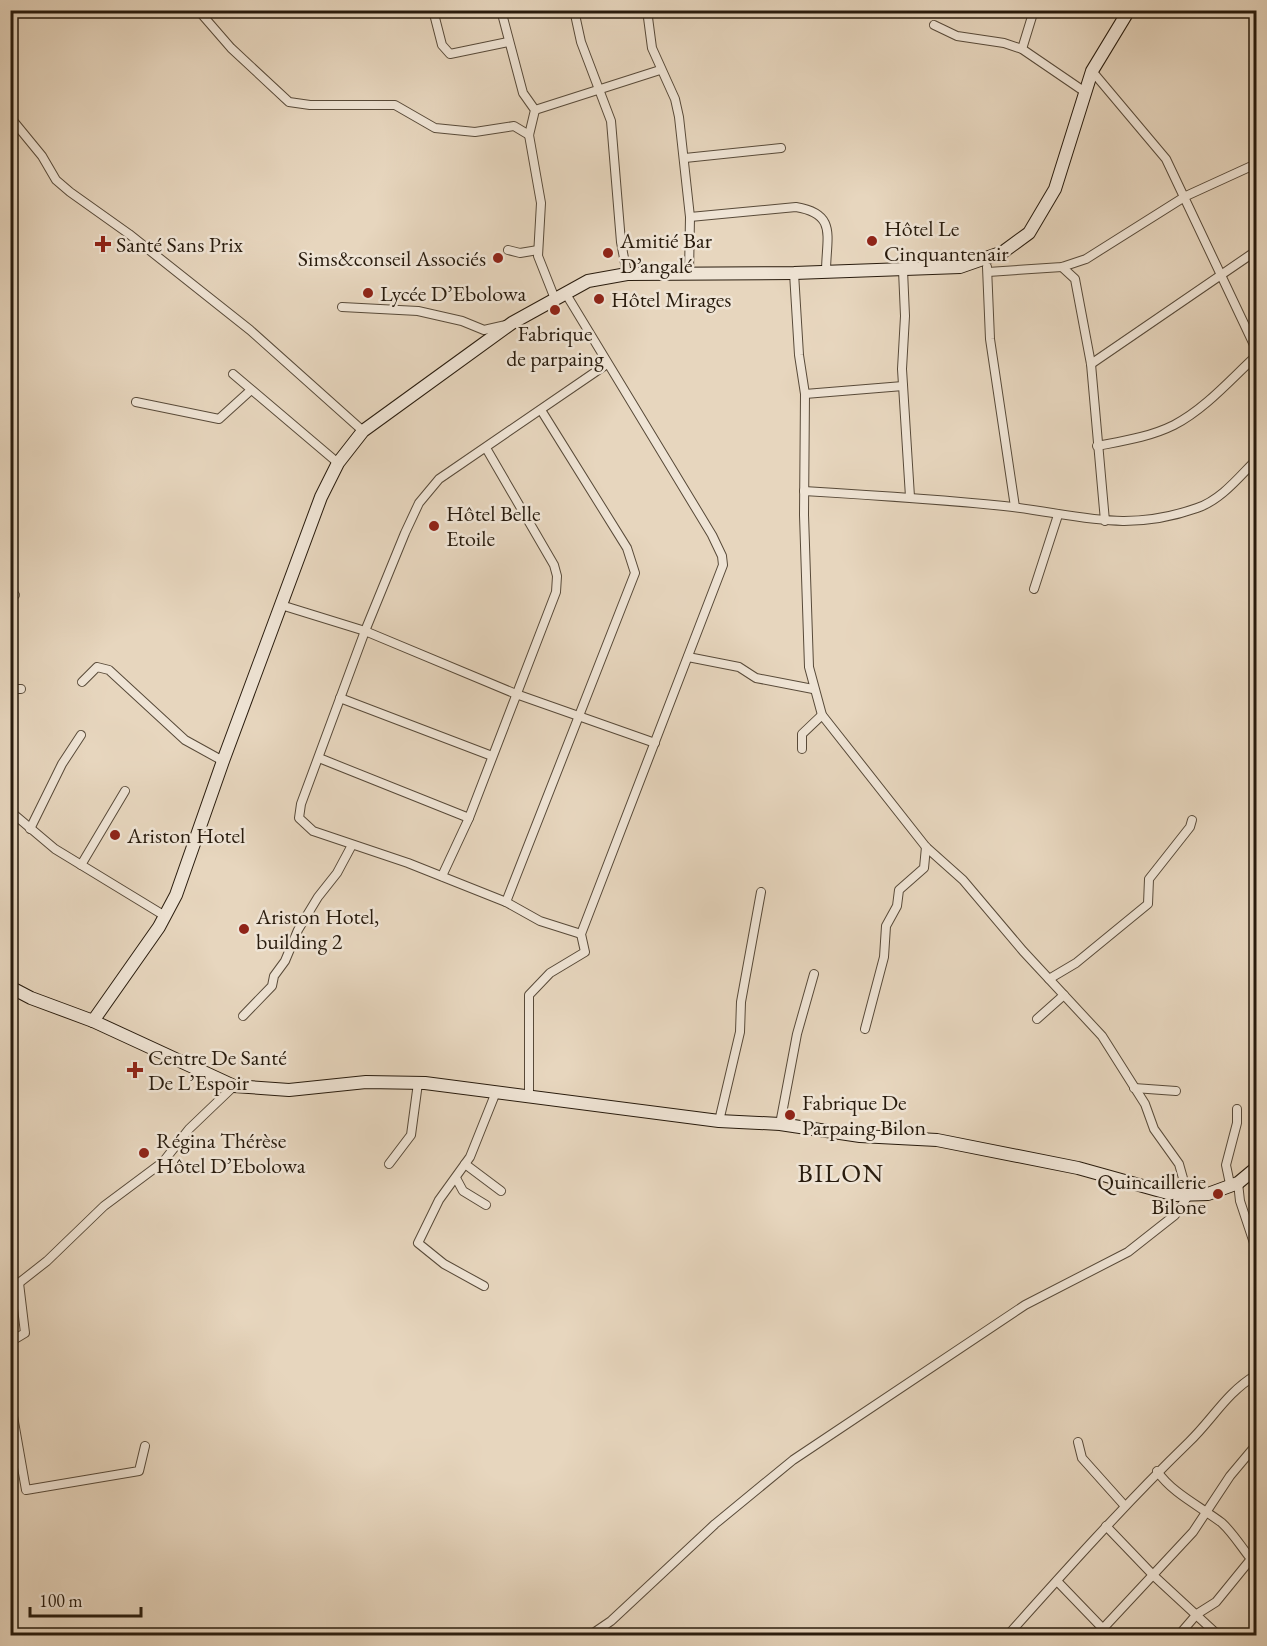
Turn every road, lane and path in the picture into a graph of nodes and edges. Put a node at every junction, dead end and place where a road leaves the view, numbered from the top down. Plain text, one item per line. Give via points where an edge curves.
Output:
1 (198, 10) edge
2 (434, 10) edge
3 (501, 10) edge
4 (574, 10) edge
5 (647, 10) edge
6 (1035, 10) edge
7 (1129, 10) edge
8 (934, 25) dead end
9 (508, 42) junction
10 (1022, 49) junction
11 (660, 70) junction
12 (1092, 70) junction
13 (599, 88) junction
14 (1085, 92) junction
15 (535, 110) junction
16 (10, 117) edge
17 (529, 135) junction
18 (781, 148) dead end
19 (684, 158) junction
20 (1257, 164) edge
21 (1186, 196) junction
22 (690, 217) junction
23 (508, 250) dead end
24 (538, 250) junction
25 (1257, 251) edge
26 (1081, 261) junction
27 (987, 266) junction
28 (1062, 267) junction
29 (903, 270) junction
30 (826, 272) junction
31 (794, 273) junction
32 (627, 274) junction
33 (689, 274) junction
34 (1220, 274) junction
35 (1076, 279) junction
36 (561, 296) junction
37 (342, 308) dead end
38 (512, 323) junction
39 (1257, 349) edge
40 (1257, 356) edge
41 (607, 364) junction
42 (1091, 364) junction
43 (233, 374) dead end
44 (903, 386) junction
45 (251, 390) junction
46 (805, 394) junction
47 (136, 402) dead end
48 (541, 410) junction
49 (363, 431) junction
50 (1097, 446) junction
51 (486, 448) junction
52 (1257, 460) edge
53 (338, 463) junction
54 (804, 491) junction
55 (910, 496) junction
56 (1015, 507) junction
57 (1058, 515) junction
58 (1105, 521) junction
59 (1034, 589) dead end
60 (281, 606) junction
61 (365, 630) junction
62 (688, 657) junction
63 (82, 682) dead end
64 (10, 689) edge
65 (21, 689) dead end
66 (813, 689) junction
67 (516, 694) junction
68 (340, 698) junction
69 (822, 715) junction
70 (578, 718) junction
71 (81, 735) dead end
72 (655, 743) junction
73 (802, 749) dead end
74 (492, 756) junction
75 (319, 758) junction
76 (223, 761) junction
77 (125, 791) dead end
78 (10, 811) edge
79 (469, 818) junction
80 (1192, 820) dead end
81 (30, 829) junction
82 (352, 845) junction
83 (926, 847) junction
84 (81, 865) junction
85 (442, 876) junction
86 (761, 892) dead end
87 (506, 902) junction
88 (165, 916) junction
89 (580, 934) junction
90 (814, 974) dead end
91 (1049, 979) junction
92 (10, 987) edge
93 (1064, 994) junction
94 (243, 1016) dead end
95 (1037, 1018) dead end
96 (93, 1021) junction
97 (865, 1029) dead end
98 (418, 1083) junction
99 (234, 1086) junction
100 (1134, 1088) junction
101 (1176, 1091) dead end
102 (496, 1092) junction
103 (530, 1096) junction
104 (1237, 1109) dead end
105 (720, 1121) junction
106 (780, 1124) junction
107 (389, 1164) dead end
108 (465, 1164) junction
109 (1257, 1168) edge
110 (456, 1179) junction
111 (1234, 1183) junction
112 (501, 1191) dead end
113 (1188, 1196) junction
114 (486, 1205) dead end
115 (1257, 1249) edge
116 (19, 1283) junction
117 (484, 1286) dead end
118 (10, 1290) edge
119 (10, 1342) edge
120 (1257, 1375) edge
121 (10, 1399) edge
122 (1078, 1442) dead end
123 (1257, 1445) edge
124 (145, 1446) dead end
125 (1157, 1471) junction
126 (1124, 1505) junction
127 (1207, 1513) junction
128 (1106, 1526) junction
129 (1154, 1576) junction
130 (1057, 1581) junction
131 (1197, 1614) junction
132 (1102, 1629) junction
133 (589, 1635) edge
134 (1007, 1635) edge
135 (1095, 1635) edge
136 (1110, 1635) edge
137 (1178, 1635) edge
138 (1219, 1635) edge

1 - 17 street via 231,48 289,102 395,105 435,128 475,132 514,126
2 - 9 street via 442,45 450,54
3 - 9 street
4 - 13 street via 581,42
5 - 11 street via 652,48
6 - 10 street
7 - 12 street
8 - 10 street via 957,36
9 - 15 street via 523,93
10 - 14 street
11 - 13 street
11 - 19 street via 675,99
12 - 14 street
12 - 21 street via 1166,159
13 - 15 street
13 - 32 street via 611,121
14 - 27 street via 1055,189 1036,223 1019,242
15 - 17 street
16 - 49 street via 56,180 250,330
17 - 24 street via 541,203
18 - 19 street
19 - 22 street
20 - 21 street
21 - 26 street
21 - 34 street
22 - 30 street via 796,207 813,210 826,222
22 - 33 street
23 - 24 street
24 - 36 street
25 - 34 street
26 - 28 street
26 - 35 street
27 - 28 street
27 - 29 street
27 - 56 street via 990,339
28 - 35 street
29 - 30 street
29 - 44 street
30 - 31 street
31 - 33 street
31 - 46 street
32 - 33 street
32 - 36 street via 588,281
34 - 39 street
34 - 42 street
35 - 42 street
36 - 38 street
36 - 41 street
37 - 38 street via 418,311 484,330
38 - 49 street
40 - 50 street via 1201,406 1174,424 1148,435
41 - 48 street
41 - 62 street via 722,556 718,579
42 - 50 street
43 - 45 street
44 - 46 street
44 - 55 street
45 - 47 street via 219,419
45 - 53 street
46 - 54 street
48 - 51 street
48 - 70 street via 627,548 635,573
49 - 53 street
50 - 58 street
51 - 61 street via 439,479 419,503
51 - 67 street via 557,576 556,592
52 - 58 street via 1221,495 1199,507 1137,523
53 - 60 street via 321,497
54 - 55 street
54 - 66 street
55 - 56 street
56 - 57 street
57 - 58 street
57 - 59 street
60 - 61 street
60 - 76 street
61 - 67 street
61 - 68 street
62 - 66 street via 739,667 756,678
62 - 72 street
63 - 76 street via 97,667 109,670 185,740
64 - 65 street
66 - 69 street
67 - 70 street
67 - 74 street
68 - 74 street
68 - 75 street
69 - 73 street via 802,734
69 - 83 street
70 - 72 street
70 - 87 street
71 - 81 street
72 - 89 street
74 - 79 street
75 - 79 street
75 - 82 street via 299,818 313,831
76 - 88 street
77 - 84 street
78 - 81 street
79 - 85 street
80 - 91 street via 1149,879 1148,904 1076,963
81 - 84 street
82 - 85 street
82 - 94 street via 298,930 272,986
83 - 91 street via 963,880
83 - 97 street via 924,868 899,890 897,906 886,926 884,957
84 - 88 street
85 - 87 street
86 - 105 street via 741,1002 740,1032
87 - 89 street via 540,921
88 - 96 street
89 - 103 street via 585,952 550,973 529,995
90 - 106 street via 797,1034
91 - 93 street
92 - 96 street
93 - 95 street
93 - 100 street via 1108,1044
96 - 99 street
98 - 99 street via 366,1082 290,1090
98 - 102 street
98 - 107 street via 411,1135
99 - 116 street via 189,1129 163,1162 104,1206
100 - 101 street
100 - 113 street via 1179,1164
102 - 103 street
102 - 108 street
103 - 105 street
104 - 111 street via 1226,1165
105 - 106 street
106 - 113 street via 860,1137 937,1140 1078,1168
108 - 110 street
108 - 112 street
109 - 111 street
110 - 114 street via 463,1191
110 - 117 street via 418,1243 444,1264
111 - 113 street via 1208,1194
111 - 115 street
113 - 133 street via 1175,1215 1128,1252 1025,1305 793,1460 715,1524 611,1622
116 - 118 street
116 - 119 street via 25,1333
120 - 125 street via 1223,1401 1191,1440
121 - 124 street via 26,1490 139,1471
122 - 126 street via 1082,1458
123 - 127 street via 1230,1476
125 - 126 street
125 - 127 street via 1178,1493
126 - 128 street
127 - 129 street
127 - 131 street via 1224,1525 1251,1559 1216,1602
128 - 129 street
128 - 130 street
129 - 131 street
129 - 132 street
130 - 132 street
130 - 134 street
131 - 137 street
131 - 138 street
132 - 135 street
132 - 136 street

